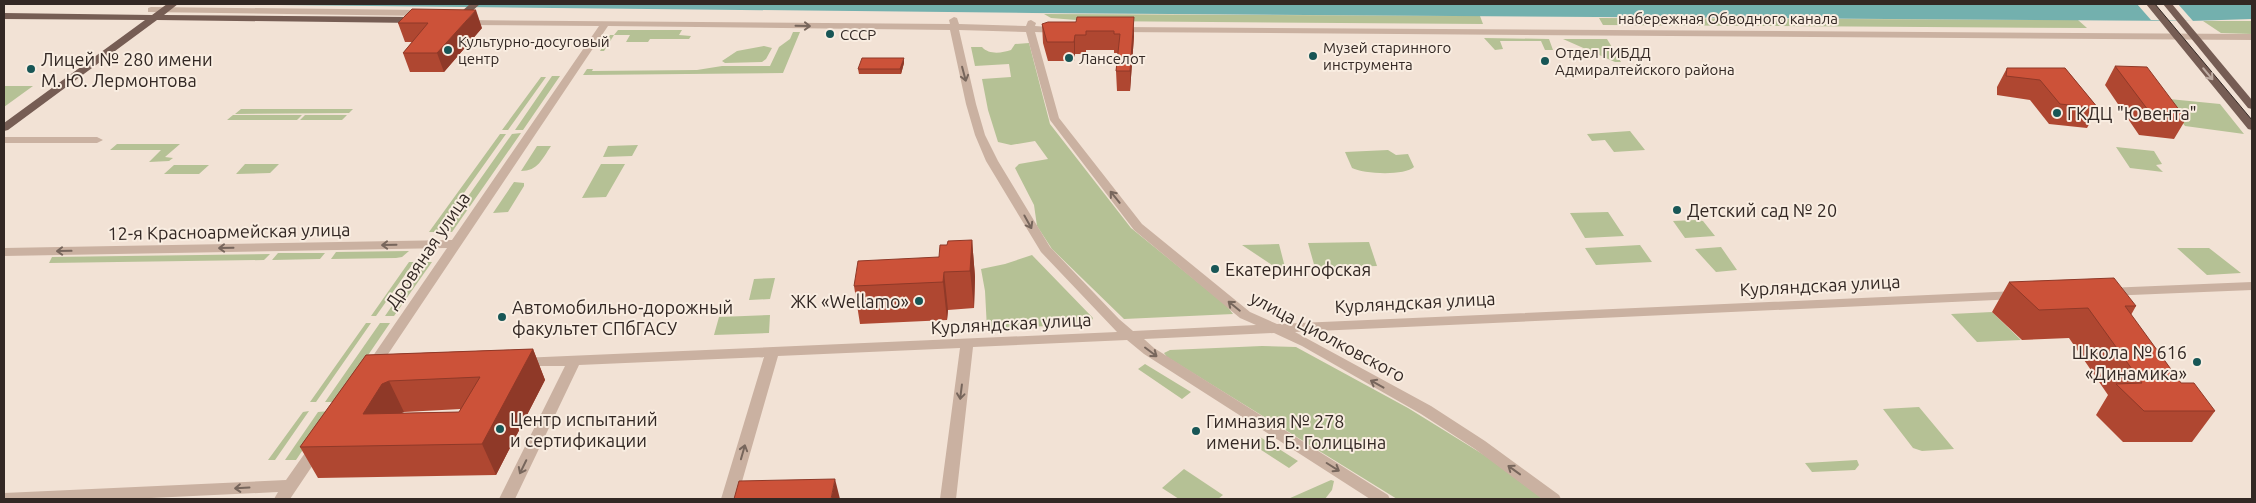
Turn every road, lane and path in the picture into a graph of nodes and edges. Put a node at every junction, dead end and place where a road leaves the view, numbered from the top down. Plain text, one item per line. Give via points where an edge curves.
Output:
1 (2150, 4) edge
2 (2167, 4) edge
3 (4, 8) edge
4 (161, 8) edge
5 (470, 8) edge
6 (4, 16) edge
7 (141, 17) junction
8 (444, 18) junction
9 (954, 23) junction
10 (606, 24) junction
11 (1031, 26) junction
12 (1072, 27) edge
13 (1108, 28) edge
14 (2177, 36) junction
15 (2194, 37) junction
16 (2252, 37) edge
17 (2252, 106) edge
18 (4, 118) edge
19 (2252, 127) edge
20 (4, 128) edge
21 (4, 140) edge
22 (97, 140) dead end
23 (455, 244) junction
24 (4, 252) edge
25 (2252, 286) edge
26 (2097, 292) edge
27 (2031, 295) edge
28 (1272, 329) junction
29 (1130, 336) junction
30 (967, 344) junction
31 (772, 352) junction
32 (575, 360) junction
33 (511, 363) edge
34 (388, 368) edge
35 (370, 369) junction
36 (360, 384) edge
37 (325, 436) edge
38 (287, 493) edge
39 (4, 499) edge
40 (507, 499) edge
41 (729, 499) edge
42 (948, 499) edge
43 (1382, 499) edge
44 (1553, 499) edge

1 - 14 main road
2 - 15 main road
3 - 4 main road
4 - 7 main road
4 - 8 main road
4 - 20 main road
5 - 8 main road
5 - 8 street
5 - 9 street
6 - 7 main road
7 - 18 main road
8 - 10 street
10 -> 9 street
9 - 11 street
9 -> 29 street via 980,135 992,161 1044,249
10 - 23 street, Дровяная улица
11 - 12 street
28 -> 11 street, улица Циолковского via 1244,315 1138,227 1054,118
13 - 14 street, набережная Обводного канала
14 - 15 street, набережная Обводного канала
14 -> 19 main road
15 - 16 street, набережная Обводного канала
15 - 17 main road
21 - 22 street
23 -> 24 street, 12-я Красноармейская улица
23 - 35 street, Дровяная улица
25 - 26 street
27 - 28 street, Курляндская улица
28 - 29 street, Курляндская улица
44 -> 28 street, улица Циолковского via 1454,427 1307,343
29 - 30 street, Курляндская улица
29 -> 43 street via 1166,363
30 - 31 street, Курляндская улица
30 -> 42 street
31 - 32 street, Курляндская улица
41 -> 31 street
32 - 33 street, Курляндская улица
32 -> 40 street
34 - 35 street
35 - 36 street, Дровяная улица
37 - 38 street
38 -> 39 street

